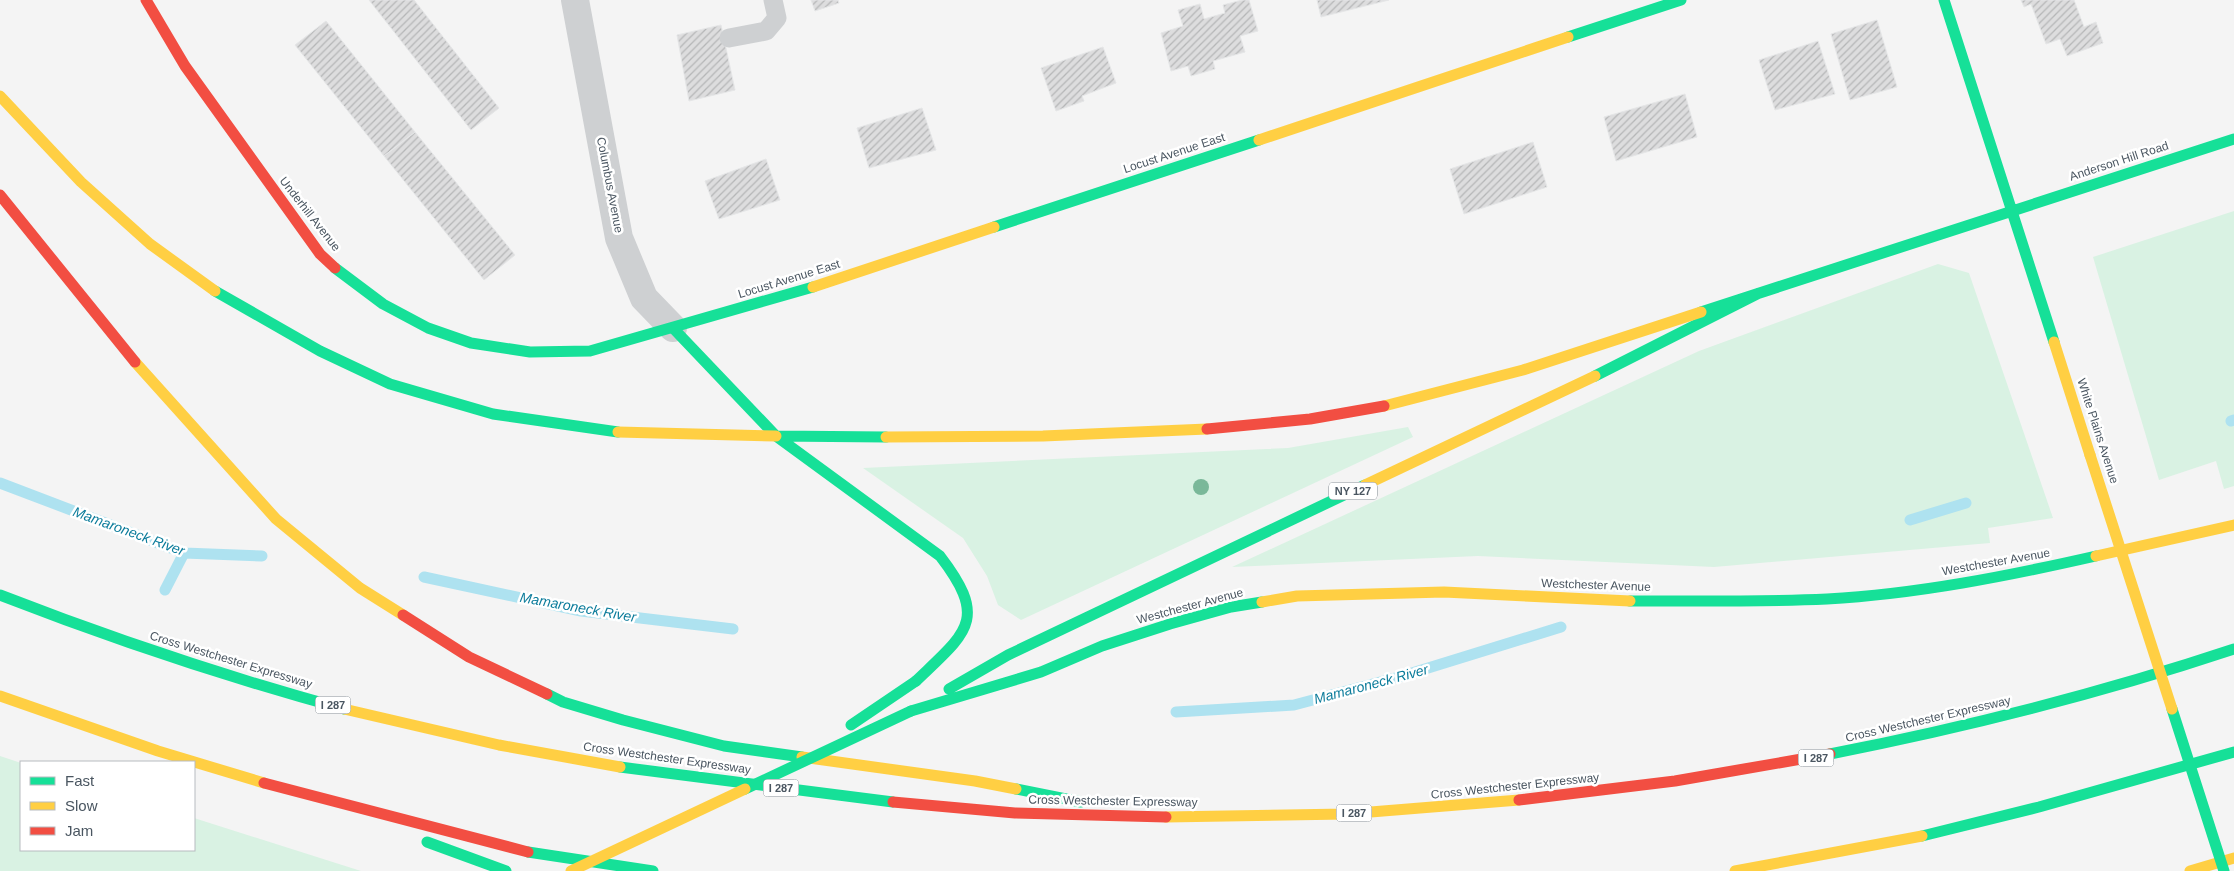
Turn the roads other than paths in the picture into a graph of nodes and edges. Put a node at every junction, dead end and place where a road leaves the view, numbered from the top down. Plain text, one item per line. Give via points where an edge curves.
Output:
1 (146, 0) edge
2 (575, 0) edge
3 (772, 0) edge
4 (1681, 0) edge
5 (1944, 0) edge
6 (729, 38) dead end
7 (0, 96) edge
8 (2234, 139) edge
9 (0, 195) edge
10 (2014, 210) junction
11 (1758, 293) junction
12 (673, 328) junction
13 (776, 436) junction
14 (2234, 525) edge
15 (0, 595) edge
16 (2234, 649) edge
17 (0, 696) edge
18 (911, 711) junction
19 (2234, 752) edge
20 (188, 761) edge
21 (195, 763) edge
22 (788, 768) junction
23 (293, 792) junction
24 (1154, 817) junction
25 (394, 829) dead end
26 (412, 836) dead end
27 (2234, 858) edge
28 (506, 871) edge
29 (571, 871) edge
30 (653, 871) edge
31 (1735, 871) edge
32 (2190, 871) edge
33 (2224, 871) edge

1 - 12 main road, Underhill Avenue via 185,66 320,254 383,304 428,328 471,343 530,352 590,350
2 - 12 street, Columbus Avenue via 619,238 644,298
3 - 6 lane via 777,18 766,31
4 - 12 main road, Locust Avenue East via 786,296
5 - 10 main road, White Plains Avenue
7 - 13 main road via 81,182 150,244 224,297 320,351 390,384 493,414 622,433
8 - 10 main road, Anderson Hill Road
9 - 24 main road via 151,382 276,518 360,588 469,657 563,702 724,746 975,780
10 - 11 main road, NY 127
10 - 33 main road, White Plains Avenue, bridge
11 - 13 main road via 1570,355 1442,391 1313,418 1183,433 1116,436
11 - 18 main road, NY 127 via 1574,386 1016,651
12 - 13 main road, Columbus Avenue
13 - 22 main road, Columbus Avenue, bridge via 940,556 957,576 969,598 969,617 958,640 916,681
14 - 18 main road, Westchester Avenue via 2017,574 1827,599 1631,601 1444,592 1297,596 1231,607 1170,624 1102,646 1041,672
15 - 24 main road, Cross Westchester Expressway / I 287 via 59,619 184,661 314,700 574,760 886,803 1016,813
16 - 24 main road, Cross Westchester Expressway / I 287 via 2075,697 1950,729 1818,758 1687,780 1421,810
17 - 20 main road
18 - 22 main road, bridge
19 - 31 main road via 1972,824
21 - 23 main road
22 - 29 main road, bridge
23 - 25 main road
23 - 30 main road via 524,851
26 - 28 main road
27 - 32 main road

